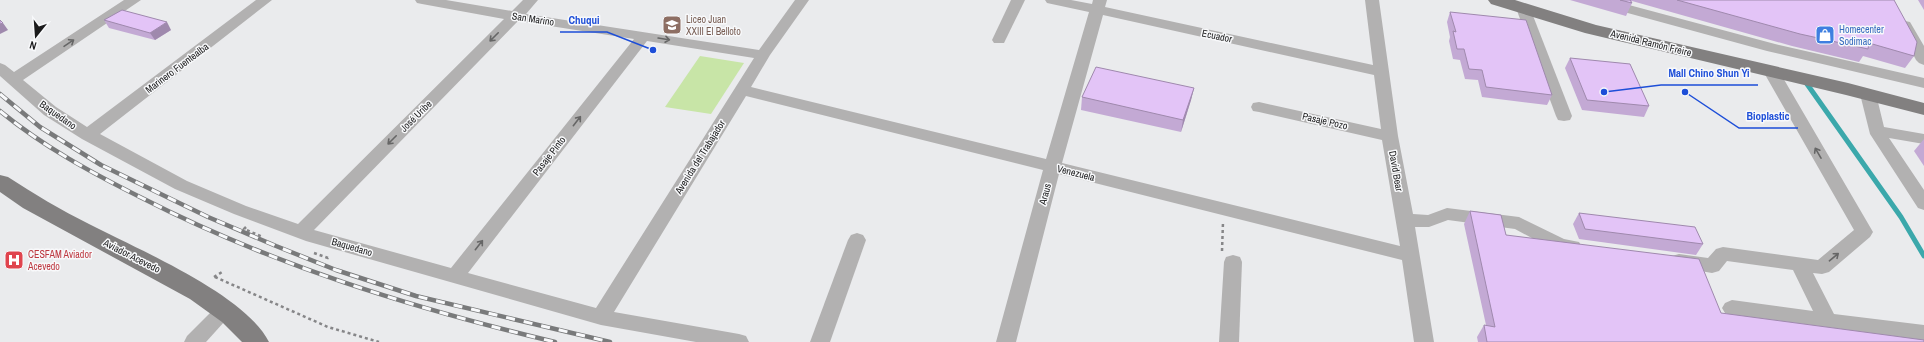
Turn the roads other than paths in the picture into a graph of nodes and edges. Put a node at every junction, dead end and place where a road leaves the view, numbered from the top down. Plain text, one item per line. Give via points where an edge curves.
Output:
1 (134, 0) edge
2 (265, 0) edge
3 (422, 0) edge
4 (531, 0) edge
5 (802, 0) edge
6 (1018, 0) edge
7 (1052, 0) edge
8 (1372, 0) edge
9 (1497, 0) edge
10 (1523, 4) edge
11 (1099, 5) edge
12 (1629, 9) edge
13 (514, 16) junction
14 (1899, 17) edge
15 (644, 36) junction
16 (999, 40) dead end
17 (763, 55) junction
18 (1924, 60) edge
19 (0, 68) edge
20 (1771, 71) junction
21 (1846, 71) junction
22 (1382, 72) junction
23 (1798, 78) junction
24 (13, 80) junction
25 (1924, 83) edge
26 (741, 90) junction
27 (1868, 94) junction
28 (1924, 99) edge
29 (1259, 107) dead end
30 (1924, 109) edge
31 (1564, 116) dead end
32 (1877, 131) junction
33 (88, 135) junction
34 (1390, 136) junction
35 (1924, 139) edge
36 (1052, 168) junction
37 (2, 187) edge
38 (1924, 204) edge
39 (1405, 220) junction
40 (301, 232) junction
41 (856, 240) dead end
42 (1591, 249) edge
43 (1411, 255) junction
44 (1659, 258) edge
45 (1233, 262) road end
46 (1800, 264) junction
47 (455, 276) junction
48 (1732, 308) dead end
49 (224, 311) junction
50 (601, 317) junction
51 (1828, 321) junction
52 (1924, 333) edge
53 (194, 342) edge
54 (257, 342) edge
55 (739, 342) edge
56 (820, 342) edge
57 (1006, 342) edge
58 (1229, 342) edge
59 (1424, 342) edge

24 -> 1 street
2 - 33 street, Marinero Fuentealba
3 - 13 street, San Marino
4 - 13 street, José Uribe
5 - 17 street, Avenida del Trabajador
6 - 16 street
7 - 11 street, Ecuador
8 - 22 street, David Bear
9 - 10 main road, Avenida Ramón Freire
10 - 20 main road, Avenida Ramón Freire via 1598,30
10 - 21 main road, Avenida Ramón Freire via 1606,24
10 - 31 street
11 - 22 street, Ecuador
11 - 36 street, Araus
12 - 21 street
13 - 15 street, San Marino
13 -> 40 street, José Uribe
14 - 18 street
15 -> 17 street, San Marino
47 -> 15 street, Pasaje Pinto
17 - 26 street, Avenida del Trabajador
19 - 24 street, Baquedano
20 - 23 main road, Avenida Ramón Freire
46 -> 20 street via 1822,267 1864,232
21 - 23 main road via 1825,80
21 - 25 street
21 - 28 main road, Avenida Ramón Freire
22 - 34 street, David Bear
23 - 27 main road, Avenida Ramón Freire
24 - 33 street, Baquedano via 50,111
26 - 36 street, Venezuela
26 - 50 street, Avenida del Trabajador
27 - 30 main road, Avenida Ramón Freire
27 - 32 street
29 - 34 street, Pasaje Pozo
32 - 35 street
32 - 38 street
33 - 40 street, Baquedano via 181,185
34 - 39 street, David Bear
36 - 43 street, Venezuela
36 - 57 street, Araus
37 - 49 main road, Aviador Acevedo via 176,278
39 - 42 street via 1429,221 1448,214 1519,223 1560,245
39 - 43 street, David Bear
40 - 47 street, Baquedano
41 - 56 street
43 - 59 street, David Bear
44 - 46 street via 1712,266 1723,254
45 - 58 street
46 - 51 street
47 - 50 street, Baquedano
48 - 51 street
49 - 53 street
49 - 54 main road, Aviador Acevedo
50 - 55 street, Baquedano
51 - 52 street

